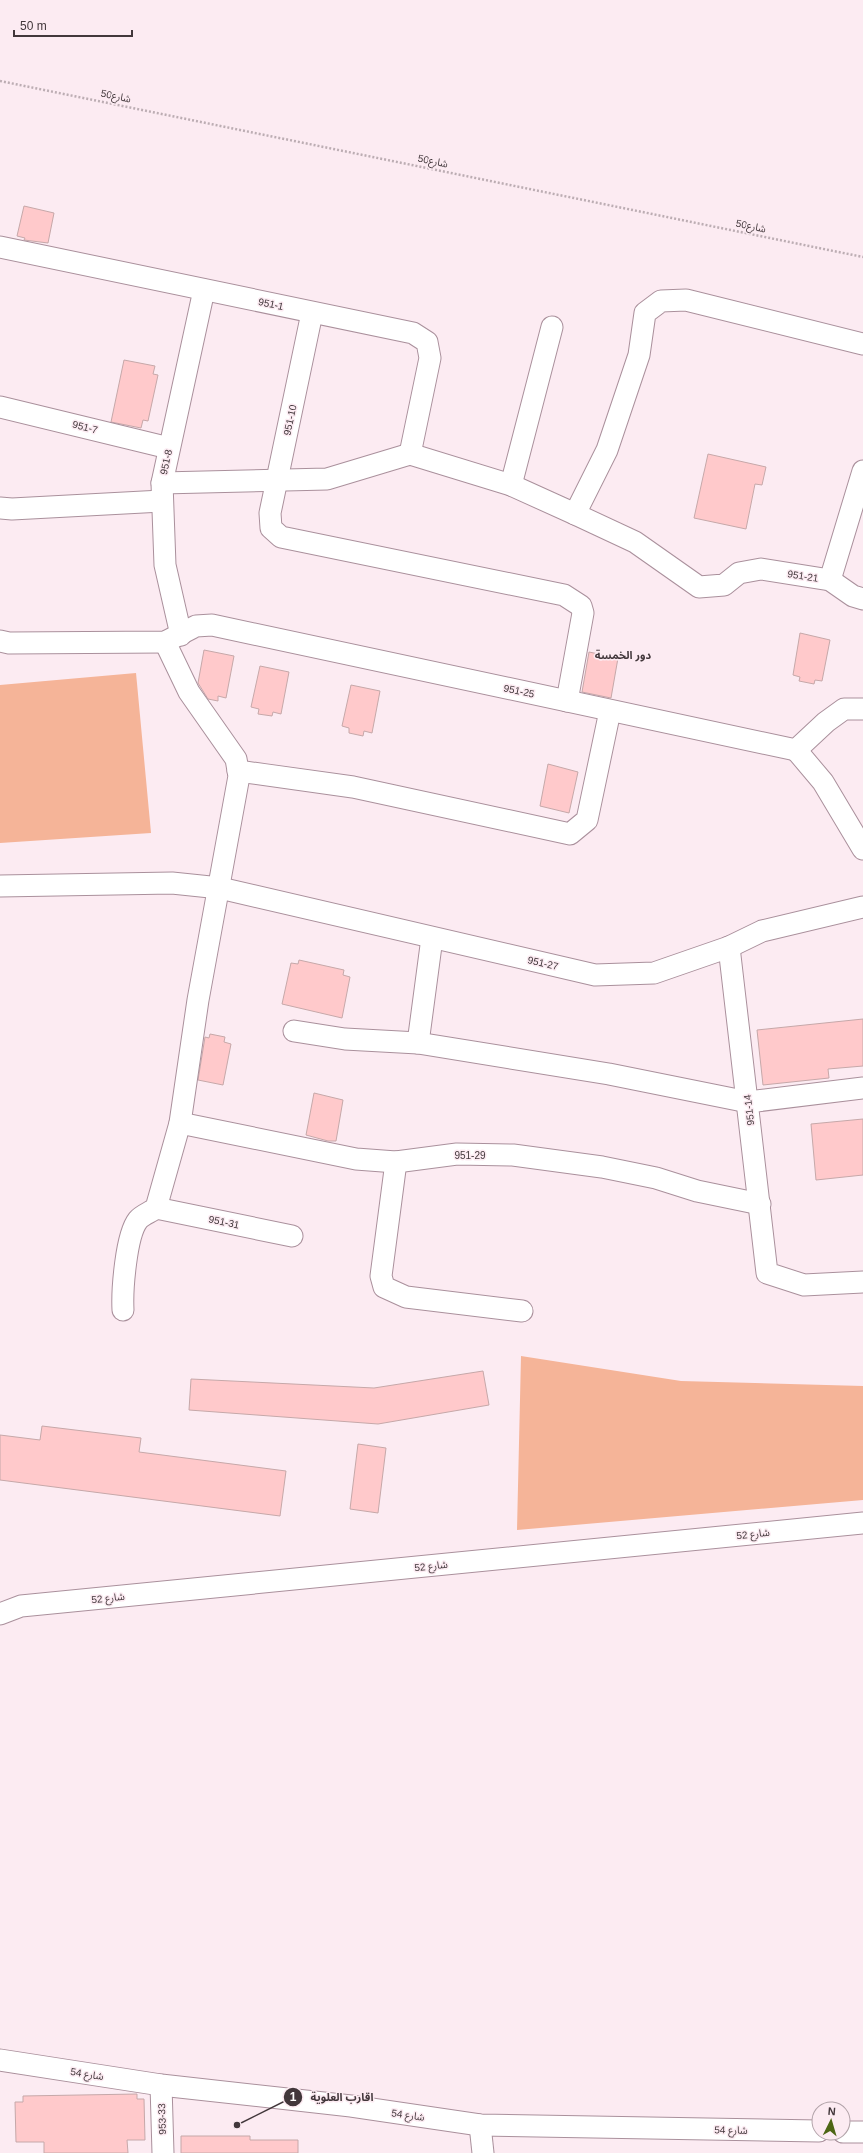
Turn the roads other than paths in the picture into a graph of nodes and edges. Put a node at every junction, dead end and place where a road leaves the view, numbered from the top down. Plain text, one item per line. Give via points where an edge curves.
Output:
1 (0, 247) edge
2 (204, 290) junction
3 (312, 313) junction
4 (552, 327) dead end
5 (863, 344) edge
6 (0, 407) edge
7 (169, 448) junction
8 (410, 454) junction
9 (863, 471) edge
10 (278, 480) junction
11 (510, 485) junction
12 (162, 492) junction
13 (0, 508) edge
14 (575, 514) junction
15 (830, 580) junction
16 (863, 599) edge
17 (173, 639) junction
18 (0, 641) edge
19 (567, 701) junction
20 (863, 709) edge
21 (610, 711) junction
22 (796, 750) junction
23 (238, 771) junction
24 (863, 849) edge
25 (0, 886) edge
26 (220, 888) junction
27 (863, 907) edge
28 (432, 938) junction
29 (729, 947) junction
30 (294, 1031) dead end
31 (418, 1043) junction
32 (863, 1088) edge
33 (748, 1102) junction
34 (180, 1123) junction
35 (396, 1162) junction
36 (760, 1204) junction
37 (156, 1208) junction
38 (292, 1236) dead end
39 (863, 1282) edge
40 (123, 1310) dead end
41 (522, 1311) dead end
42 (863, 1524) edge
43 (0, 1614) edge
44 (0, 2060) edge
45 (161, 2085) junction
46 (480, 2125) junction
47 (811, 2131) edge
48 (851, 2132) edge
49 (863, 2132) edge
50 (163, 2153) edge
51 (483, 2153) edge

1 - 2 street, 951-1
2 - 3 street, 951-1
2 - 7 street, 951-8
3 - 8 street, 951-1 via 413,333 427,342 430,358
3 - 10 street, 951-10
4 - 11 street
5 - 14 street via 686,300 660,301 645,313 639,355 607,450
6 - 7 street, 951-7
7 - 12 street, 951-8
8 - 10 street via 327,478
8 - 11 street
9 - 15 street
10 - 12 street
10 - 19 street, 951-10 via 270,513 272,528 281,538 564,595 581,606 583,613
11 - 14 street
12 - 13 street via 12,509
12 - 17 street, 951-8 via 165,565
14 - 15 street, 951-21 via 635,542 699,588 724,585 739,572 761,569
15 - 16 street, 951-21 via 853,596
17 - 18 street via 9,643
17 - 19 street, 951-25 via 196,626 212,625
17 - 23 street, 951-8 via 189,692 236,759
19 - 21 street, 951-25
20 - 22 street via 844,709
21 - 22 street, 951-25
21 - 23 street via 587,820 570,834 353,787
22 - 24 street via 823,782
23 - 26 street
25 - 26 street, 951-27 via 172,883
26 - 28 street, 951-27
26 - 34 street via 198,1000
27 - 29 street, 951-27 via 762,931
28 - 29 street, 951-27 via 595,976 654,973
28 - 31 street
29 - 33 street, 951-14
30 - 31 street via 345,1039
31 - 33 street via 609,1074
32 - 33 street
33 - 36 street, 951-14
34 - 35 street, 951-29 via 356,1159
34 - 37 street
35 - 36 street, 951-29 via 457,1154 513,1155 656,1178 697,1191
35 - 41 street via 381,1276 384,1287 406,1297
36 - 39 street, 951-14 via 767,1273 804,1285
37 - 38 street, 951-31
37 - 40 street via 138,1220 130,1242 124,1280
42 - 43 street, شارع 52 via 21,1606
44 - 45 street, شارع 54
45 - 46 street, شارع 54 via 351,2106
45 - 50 street, 953-33
46 - 47 street, شارع 54
46 - 51 street
48 - 49 street

